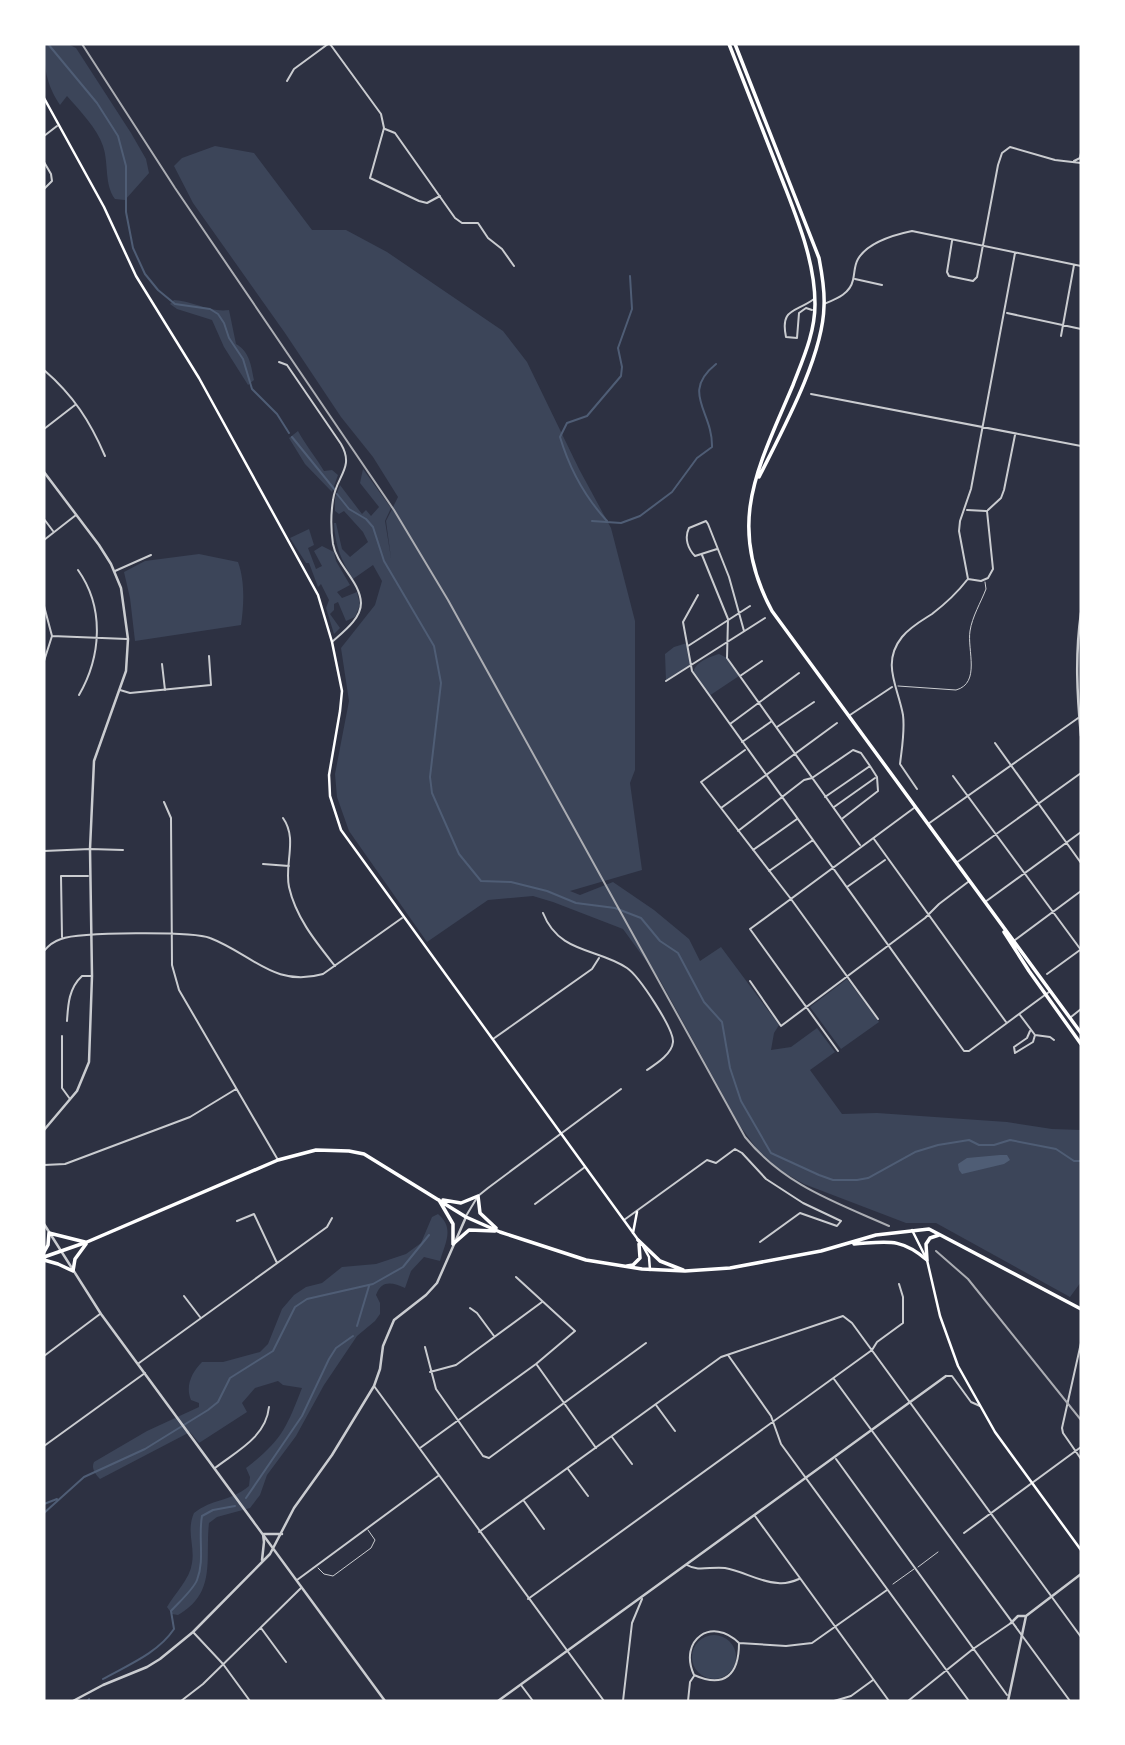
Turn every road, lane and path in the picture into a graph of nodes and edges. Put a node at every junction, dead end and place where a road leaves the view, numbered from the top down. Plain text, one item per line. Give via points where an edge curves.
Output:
1 (329, 44) edge
2 (729, 44) edge
3 (735, 44) edge
4 (287, 81) dead end
5 (44, 98) edge
6 (58, 125) junction
7 (384, 128) junction
8 (44, 136) edge
9 (1081, 153) edge
10 (44, 162) edge
11 (1069, 162) junction
12 (1081, 163) edge
13 (44, 188) edge
14 (440, 196) junction
15 (952, 240) junction
16 (984, 247) junction
17 (1015, 253) junction
18 (1074, 265) junction
19 (514, 266) dead end
20 (1081, 266) edge
21 (854, 279) junction
22 (882, 285) dead end
23 (815, 298) junction
24 (824, 304) junction
25 (814, 312) junction
26 (1005, 313) junction
27 (1064, 325) junction
28 (1081, 329) edge
29 (1061, 336) dead end
30 (279, 362) dead end
31 (44, 370) edge
32 (811, 394) dead end
33 (76, 404) junction
34 (984, 428) junction
35 (44, 429) edge
36 (1015, 434) junction
37 (1081, 446) edge
38 (105, 456) dead end
39 (44, 472) edge
40 (755, 485) junction
41 (965, 510) junction
42 (987, 511) junction
43 (77, 514) junction
44 (44, 519) edge
45 (54, 532) junction
46 (44, 540) edge
47 (717, 549) junction
48 (151, 555) dead end
49 (702, 555) junction
50 (78, 570) dead end
51 (114, 572) junction
52 (968, 579) junction
53 (985, 579) junction
54 (698, 595) dead end
55 (44, 606) edge
56 (751, 606) dead end
57 (1081, 613) edge
58 (740, 614) junction
59 (765, 618) dead end
60 (728, 619) junction
61 (744, 631) junction
62 (52, 636) junction
63 (98, 638) junction
64 (128, 639) junction
65 (332, 642) junction
66 (726, 645) junction
67 (688, 646) junction
68 (209, 656) dead end
69 (44, 661) edge
70 (762, 661) dead end
71 (162, 664) dead end
72 (692, 665) junction
73 (799, 673) dead end
74 (739, 677) junction
75 (666, 681) dead end
76 (1081, 684) edge
77 (893, 686) junction
78 (1076, 688) junction
79 (119, 690) junction
80 (165, 691) junction
81 (79, 695) dead end
82 (814, 702) dead end
83 (758, 703) junction
84 (849, 716) junction
85 (1080, 716) edge
86 (772, 721) junction
87 (837, 723) dead end
88 (729, 725) junction
89 (776, 728) junction
90 (1081, 736) edge
91 (741, 742) junction
92 (995, 743) dead end
93 (746, 749) junction
94 (795, 754) junction
95 (1011, 765) junction
96 (870, 766) junction
97 (1081, 773) edge
98 (765, 776) junction
99 (953, 776) dead end
100 (877, 777) junction
101 (812, 778) junction
102 (917, 789) dead end
103 (968, 796) junction
104 (783, 797) junction
105 (825, 797) junction
106 (164, 802) dead end
107 (1039, 804) junction
108 (914, 807) junction
109 (833, 808) junction
110 (721, 809) junction
111 (283, 818) dead end
112 (797, 819) junction
113 (842, 819) junction
114 (927, 825) junction
115 (738, 832) junction
116 (1081, 832) edge
117 (996, 834) junction
118 (873, 839) junction
119 (813, 840) junction
120 (1067, 842) junction
121 (862, 847) junction
122 (90, 849) junction
123 (123, 850) dead end
124 (44, 851) edge
125 (752, 851) junction
126 (887, 859) junction
127 (956, 863) junction
128 (1081, 863) edge
129 (263, 864) dead end
130 (289, 866) junction
131 (832, 868) junction
132 (768, 872) junction
133 (1025, 873) junction
134 (90, 876) junction
135 (969, 881) junction
136 (846, 888) junction
137 (1081, 891) edge
138 (790, 899) junction
139 (984, 902) junction
140 (1053, 912) junction
141 (543, 913) dead end
142 (927, 914) junction
143 (403, 917) junction
144 (172, 934) junction
145 (91, 935) junction
146 (62, 938) junction
147 (1012, 942) junction
148 (888, 945) junction
149 (1081, 950) edge
150 (44, 951) edge
151 (600, 957) junction
152 (335, 966) junction
153 (1047, 974) dead end
154 (846, 975) junction
155 (92, 976) junction
156 (750, 981) dead end
157 (1051, 991) junction
158 (1045, 995) junction
159 (806, 1006) junction
160 (1081, 1009) edge
161 (1019, 1014) junction
162 (1070, 1017) junction
163 (878, 1019) dead end
164 (67, 1021) dead end
165 (1007, 1023) junction
166 (1030, 1031) junction
167 (1081, 1033) edge
168 (1035, 1035) junction
169 (62, 1036) dead end
170 (492, 1040) junction
171 (1054, 1040) dead end
172 (1081, 1044) edge
173 (838, 1051) dead end
174 (647, 1070) dead end
175 (237, 1089) junction
176 (621, 1089) dead end
177 (70, 1100) junction
178 (44, 1130) edge
179 (560, 1134) junction
180 (278, 1160) junction
181 (44, 1165) edge
182 (585, 1167) junction
183 (478, 1196) junction
184 (438, 1199) junction
185 (535, 1203) dead end
186 (637, 1212) junction
187 (466, 1217) junction
188 (332, 1219) dead end
189 (624, 1220) junction
190 (237, 1221) dead end
191 (44, 1226) edge
192 (912, 1230) junction
193 (500, 1232) junction
194 (49, 1233) junction
195 (633, 1233) junction
196 (941, 1235) junction
197 (638, 1240) junction
198 (87, 1242) junction
199 (761, 1242) dead end
200 (453, 1244) junction
201 (849, 1244) junction
202 (61, 1252) junction
203 (44, 1256) edge
204 (927, 1260) junction
205 (277, 1263) junction
206 (625, 1267) junction
207 (650, 1270) junction
208 (72, 1271) junction
209 (685, 1271) junction
210 (516, 1277) dead end
211 (899, 1284) dead end
212 (184, 1296) dead end
213 (543, 1302) junction
214 (470, 1308) dead end
215 (1081, 1309) edge
216 (101, 1314) junction
217 (201, 1318) junction
218 (495, 1337) junction
219 (646, 1343) dead end
220 (1081, 1343) edge
221 (425, 1347) dead end
222 (872, 1350) junction
223 (727, 1354) junction
224 (44, 1356) edge
225 (139, 1364) junction
226 (536, 1364) junction
227 (430, 1372) junction
228 (145, 1373) junction
229 (946, 1376) joint
230 (833, 1378) junction
231 (374, 1386) junction
232 (909, 1401) junction
233 (564, 1403) junction
234 (655, 1405) junction
235 (980, 1406) junction
236 (270, 1407) dead end
237 (457, 1421) junction
238 (774, 1422) junction
239 (871, 1429) junction
240 (675, 1432) dead end
241 (611, 1437) junction
242 (44, 1446) edge
243 (1081, 1447) edge
244 (420, 1448) junction
245 (596, 1448) junction
246 (1075, 1451) junction
247 (835, 1457) junction
248 (1081, 1459) edge
249 (632, 1464) dead end
250 (215, 1468) junction
251 (567, 1468) junction
252 (439, 1475) junction
253 (805, 1478) junction
254 (1032, 1483) junction
255 (588, 1496) dead end
256 (523, 1500) junction
257 (991, 1513) junction
258 (754, 1515) junction
259 (367, 1529) junction
260 (544, 1529) dead end
261 (479, 1532) junction
262 (964, 1533) dead end
263 (263, 1534) junction
264 (282, 1534) junction
265 (273, 1549) junction
266 (1081, 1550) edge
267 (938, 1552) dead end
268 (261, 1564) junction
269 (687, 1564) junction
270 (317, 1566) junction
271 (915, 1569) junction
272 (1081, 1574) edge
273 (800, 1578) junction
274 (297, 1580) junction
275 (893, 1584) dead end
276 (302, 1587) junction
277 (888, 1589) junction
278 (1051, 1595) junction
279 (641, 1598) junction
280 (528, 1600) junction
281 (1026, 1616) junction
282 (1011, 1623) junction
283 (261, 1627) junction
284 (836, 1627) junction
285 (192, 1632) junction
286 (1020, 1635) junction
287 (1081, 1637) edge
288 (739, 1643) junction
289 (973, 1649) junction
290 (567, 1651) junction
291 (286, 1662) dead end
292 (223, 1664) junction
293 (947, 1672) junction
294 (694, 1675) junction
295 (874, 1680) junction
296 (520, 1685) junction
297 (1009, 1700) edge
298 (74, 1701) edge
299 (182, 1701) edge
300 (250, 1701) edge
301 (385, 1701) edge
302 (498, 1701) edge
303 (533, 1701) edge
304 (604, 1701) edge
305 (622, 1701) edge
306 (688, 1701) edge
307 (834, 1701) edge
308 (889, 1701) edge
309 (908, 1701) edge
310 (968, 1701) edge
311 (1070, 1701) edge

1 - 4 street via 294,69
1 - 7 street via 375,104
2 - 23 main road via 799,226
3 - 24 main road via 819,257
5 - 6 main road
6 - 8 street
6 - 65 main road via 136,276 206,390 310,578
7 - 14 street via 395,133
7 - 14 street via 370,178 419,201 427,203
9 - 11 street
10 - 13 street via 52,181
11 - 12 street
11 - 16 street via 1014,147 1002,153
14 - 19 street via 462,223 478,223
15 - 16 street
15 - 16 street via 949,276 973,281
15 - 21 street via 912,231 895,235 863,252
16 - 17 street
17 - 18 street
17 - 26 street
18 - 20 street
18 - 27 street
21 - 22 street
21 - 24 street via 847,292
23 - 25 main road
23 - 25 street via 789,312 784,323 786,337 797,338 799,313 806,308
24 - 40 main road via 812,363
25 - 40 main road via 803,360
26 - 27 street
26 - 34 street
27 - 28 street
27 - 29 street
30 - 65 street via 287,365 347,457 333,499 333,543 359,592 361,605 357,617
31 - 33 street
32 - 34 street
33 - 35 street
33 - 38 street
34 - 36 street
34 - 41 street
36 - 37 street
36 - 42 street via 1004,490
39 - 43 street
40 - 84 main road via 748,540 761,592
41 - 42 street
41 - 52 street via 959,531
42 - 53 street via 993,569
43 - 45 street
43 - 51 street
44 - 45 street
45 - 46 street
47 - 49 street
47 - 49 street via 706,521 692,526 686,534 689,550
47 - 58 street
48 - 51 street
49 - 60 street
50 - 63 street via 90,591
51 - 64 street via 121,588
52 - 53 street
52 - 77 street via 900,639 892,654
53 - 77 lane via 986,589 970,631 971,663 964,688
54 - 67 street via 683,622
55 - 62 street
56 - 58 street
57 - 78 street
58 - 60 street
58 - 61 street
59 - 61 street
60 - 66 street
60 - 67 street
61 - 66 street
62 - 63 street
62 - 69 street
63 - 64 street
63 - 81 street
64 - 79 street via 126,671
65 - 143 main road via 342,691 330,796 341,830
66 - 72 street
66 - 74 street via 727,658
67 - 72 street
68 - 80 street via 211,685
70 - 74 street
71 - 80 street
72 - 75 street
72 - 88 street
73 - 83 street
74 - 83 street
76 - 78 street
77 - 84 street
77 - 102 street via 903,716 900,764
78 - 85 street
79 - 80 street
79 - 122 street via 93,761
82 - 89 street
83 - 86 street
83 - 88 street
84 - 108 main road
85 - 90 street
85 - 95 street
86 - 89 street
86 - 91 street
87 - 94 street
88 - 91 street
89 - 94 street
91 - 93 street
92 - 95 street
93 - 98 street
93 - 110 street via 701,782
94 - 98 street
94 - 101 street
95 - 103 street
95 - 107 street
96 - 100 street
96 - 101 street via 861,752 853,750
96 - 105 street
97 - 107 street
98 - 104 street
98 - 110 street
99 - 103 street
100 - 109 street
100 - 113 street via 876,794
101 - 104 street
101 - 105 street
103 - 114 street
103 - 117 street
104 - 112 street
104 - 115 street
105 - 109 street
106 - 144 street via 171,818
107 - 117 street
107 - 120 street
108 - 114 main road
108 - 118 street
109 - 113 street
110 - 115 street
111 - 130 street via 290,833
112 - 119 street
112 - 125 street
113 - 121 street
114 - 127 main road
115 - 125 street
116 - 120 street
117 - 127 street
117 - 133 street
118 - 121 street
118 - 126 street
119 - 131 street
119 - 132 street
120 - 128 street
120 - 133 street
121 - 131 street
122 - 123 street
122 - 124 street
122 - 134 street
125 - 132 street
126 - 136 street
126 - 142 street
127 - 135 main road
129 - 130 street
130 - 152 street via 288,885 297,910
131 - 136 street
131 - 138 street
132 - 138 street
133 - 139 street
133 - 140 street
134 - 145 street
134 - 146 street via 61,876
135 - 139 main road
135 - 142 street
136 - 148 street
137 - 140 street
138 - 154 street
138 - 159 street via 750,929
139 - 147 main road
140 - 147 street
140 - 149 street
141 - 151 street via 556,933
142 - 148 street
142 - 165 street
143 - 152 street
143 - 170 main road
144 - 145 street
144 - 152 street via 211,938 287,977 309,978
144 - 175 street via 172,965 179,990
145 - 146 street
145 - 155 street
146 - 150 street
147 - 157 main road
147 - 158 main road
148 - 154 street
148 - 165 street via 966,1052
149 - 153 street
151 - 170 street via 592,969
151 - 174 street via 636,976 671,1034 668,1052
154 - 159 street
154 - 163 street
155 - 164 street via 75,982
155 - 177 street via 89,1062
156 - 159 street via 781,1026
157 - 158 street
157 - 162 main road
158 - 161 street
158 - 172 main road
159 - 173 street
160 - 162 street
161 - 165 street
161 - 166 street
162 - 167 main road
166 - 168 street
166 - 168 street via 1014,1047 1015,1053 1033,1042
168 - 171 street
169 - 177 street via 62,1088
170 - 179 main road
175 - 180 street
175 - 181 street via 190,1116 65,1164
176 - 179 street
177 - 178 street
179 - 182 main road
179 - 183 street
180 - 184 main road via 316,1150 364,1154
180 - 198 main road
182 - 185 street
182 - 189 main road
183 - 184 main road via 456,1203
183 - 187 street
183 - 193 main road via 480,1213
184 - 187 main road
184 - 200 main road via 452,1220
186 - 189 street
186 - 195 main road
186 - 199 street via 707,1160 716,1163 735,1150 766,1179 841,1221 837,1226 800,1213
187 - 193 main road
187 - 200 street
188 - 205 street
189 - 195 main road
190 - 205 street via 254,1214
191 - 194 street
192 - 196 main road via 929,1229
192 - 201 main road
192 - 204 main road
193 - 200 main road via 468,1230
193 - 206 main road via 565,1254
194 - 198 main road
194 - 202 street
194 - 203 main road
195 - 197 main road
196 - 204 main road via 926,1244
196 - 215 main road
197 - 206 main road via 640,1258
197 - 207 main road via 647,1253
197 - 209 main road via 660,1261
198 - 202 main road
198 - 208 main road
200 - 231 street via 437,1283 402,1311 387,1331
201 - 204 main road via 900,1242
201 - 209 main road via 730,1268
202 - 203 main road
202 - 208 street
203 - 208 main road
204 - 235 main road via 948,1343
205 - 217 street
206 - 207 main road
207 - 209 main road
208 - 216 street
210 - 213 street
211 - 222 street via 903,1323
212 - 217 street
213 - 218 street
213 - 226 street via 575,1331
214 - 218 street
216 - 224 street
216 - 225 street
217 - 225 street
218 - 227 street via 456,1365
219 - 233 street
220 - 246 street via 1063,1433
221 - 227 street
222 - 223 street via 844,1317
222 - 230 street
222 - 232 street
223 - 234 street
223 - 238 street
225 - 228 street
226 - 233 street
226 - 237 street
227 - 237 street
228 - 242 street
228 - 250 street
229 - 232 street
229 - 235 street
230 - 238 street
230 - 239 street
231 - 244 street
231 - 264 street via 294,1508
232 - 239 street
232 - 257 street
233 - 237 street via 489,1458 482,1456
233 - 245 street
234 - 240 street
234 - 241 street
235 - 254 main road
236 - 250 street via 256,1437
237 - 244 street
238 - 253 street via 781,1444
238 - 280 street
239 - 247 street
239 - 282 street
241 - 245 street
241 - 249 street
243 - 246 street
244 - 252 street
245 - 251 street
246 - 248 street
246 - 254 street
247 - 253 street
247 - 271 street
250 - 263 street
251 - 255 street
251 - 256 street
252 - 259 street
252 - 261 street
253 - 258 street
253 - 277 street
254 - 257 street
254 - 266 main road
256 - 260 street
256 - 261 street
257 - 262 street
257 - 278 street
258 - 269 street
258 - 273 street
259 - 270 street
259 - 270 lane via 375,1540 371,1548 333,1576
261 - 280 street
263 - 264 street
263 - 265 street
263 - 268 street
264 - 265 street
265 - 268 street
265 - 274 street
267 - 271 lane
268 - 285 street
269 - 273 street via 738,1570 781,1584
269 - 279 street
270 - 274 street
271 - 275 lane
271 - 289 street
272 - 278 street
273 - 284 street
274 - 276 street
276 - 283 street
276 - 301 street
277 - 284 street
277 - 293 street
278 - 281 street
278 - 287 street
279 - 290 street
279 - 305 street via 629,1637
280 - 290 street
281 - 282 street
281 - 286 street
282 - 286 street
282 - 289 street
283 - 291 street
283 - 292 street
284 - 288 street via 812,1643 800,1645
284 - 295 street
285 - 292 street
285 - 298 street via 147,1667
286 - 297 street
286 - 311 street
288 - 294 street via 735,1668 729,1675 714,1681
288 - 294 street via 715,1632 699,1635 690,1652
289 - 293 street
289 - 297 street
290 - 296 street
290 - 304 street
292 - 299 street
292 - 300 street
293 - 309 street
293 - 310 street
294 - 306 street
295 - 307 street
295 - 308 street
296 - 302 street
296 - 303 street

